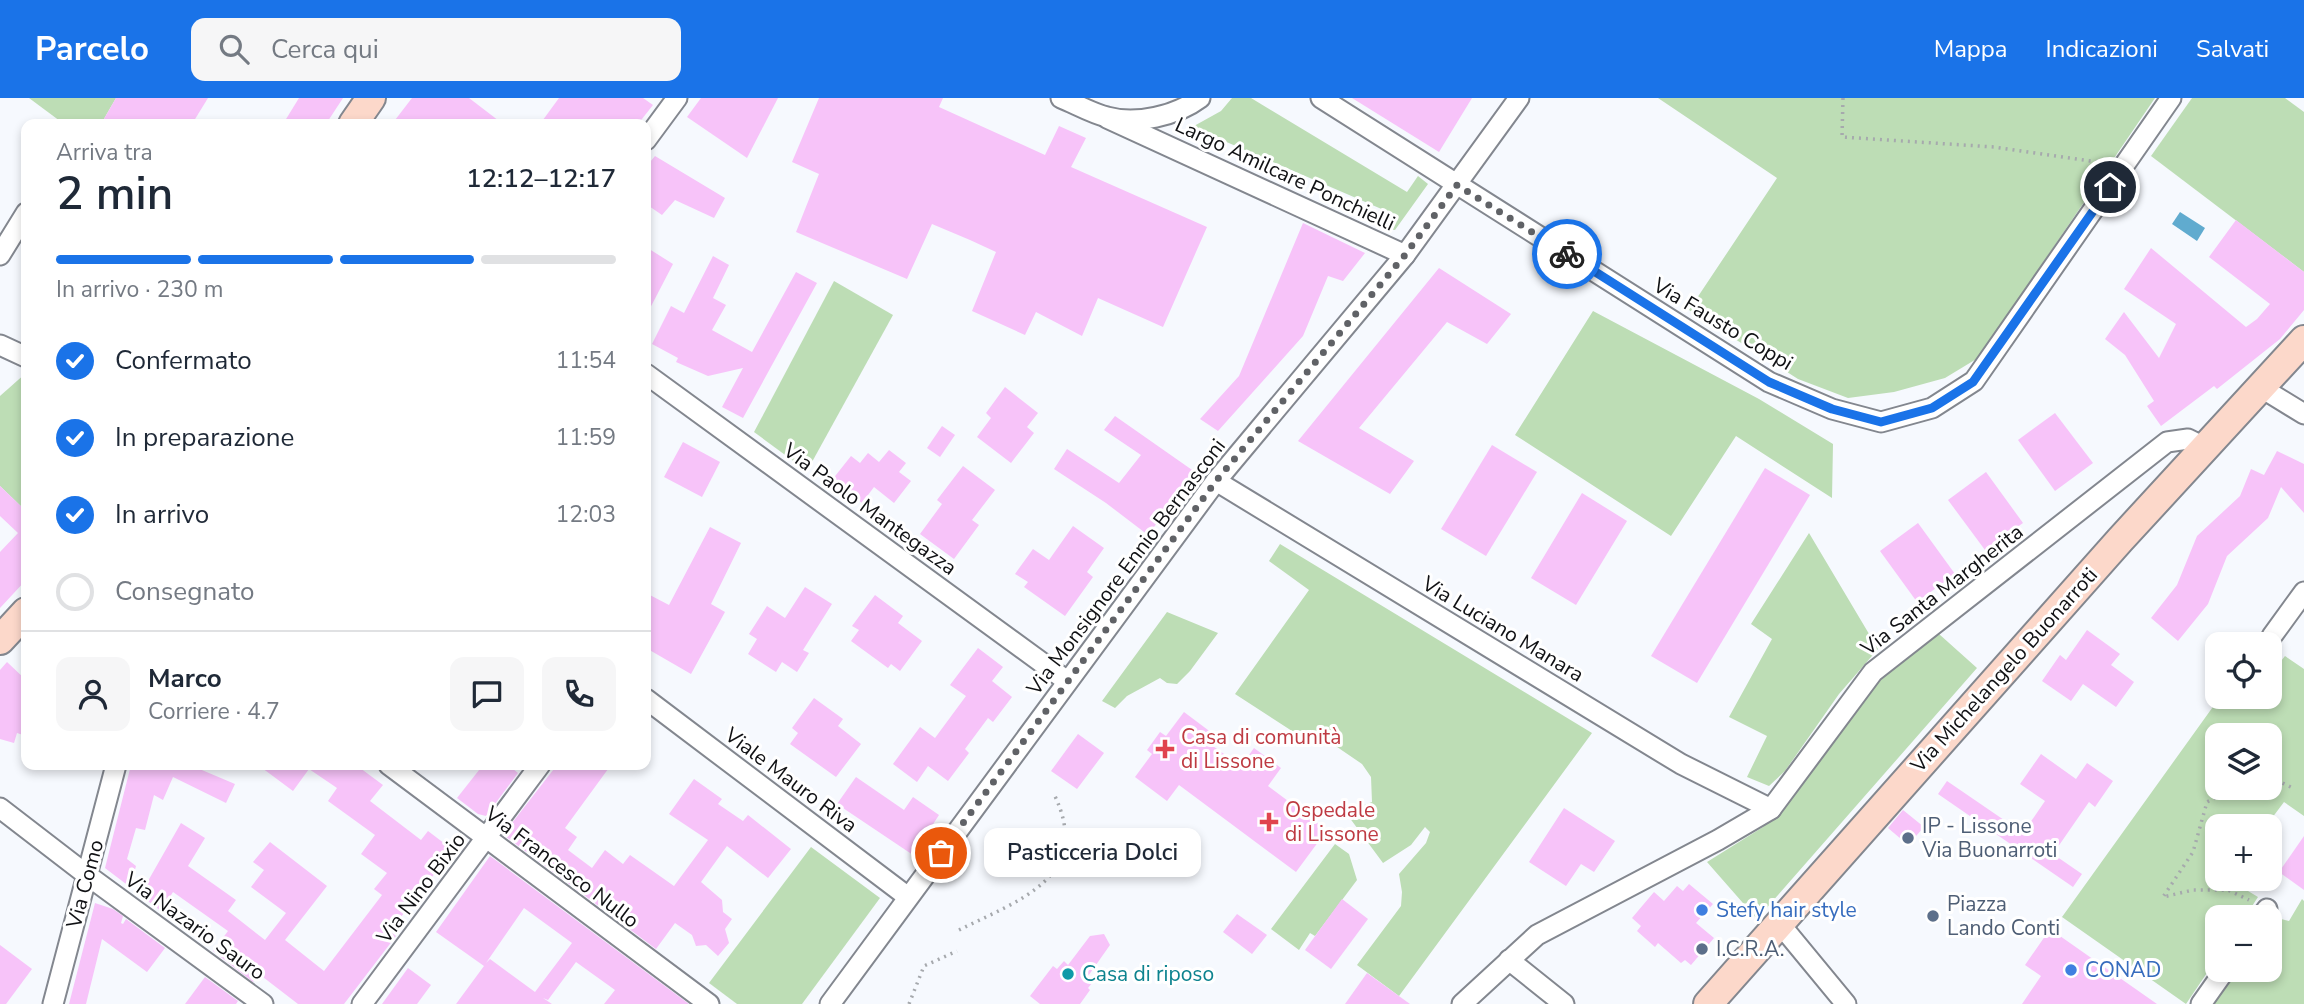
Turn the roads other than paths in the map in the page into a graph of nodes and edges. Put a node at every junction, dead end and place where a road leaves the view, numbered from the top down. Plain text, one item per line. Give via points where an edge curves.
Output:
1 (371, 98) edge
2 (1061, 98) edge
3 (1200, 98) edge
4 (1321, 98) edge
5 (1518, 98) edge
6 (2171, 98) edge
7 (672, 100) edge
8 (1107, 118) junction
9 (357, 119) edge
10 (651, 132) edge
11 (1457, 185) junction
12 (21, 221) edge
13 (0, 255) edge
14 (1405, 255) junction
15 (2304, 340) edge
16 (0, 345) edge
17 (21, 355) edge
18 (651, 378) edge
19 (2260, 387) junction
20 (2304, 414) edge
21 (2204, 447) junction
22 (1216, 481) junction
23 (2304, 592) edge
24 (21, 617) edge
25 (2275, 632) edge
26 (0, 640) edge
27 (1068, 681) junction
28 (651, 703) edge
29 (115, 770) edge
30 (395, 770) edge
31 (536, 770) edge
32 (0, 808) edge
33 (1771, 809) junction
34 (485, 838) junction
35 (87, 875) junction
36 (908, 897) junction
37 (1780, 924) junction
38 (1510, 960) junction
39 (2217, 982) edge
40 (53, 1004) edge
41 (263, 1004) edge
42 (362, 1004) edge
43 (709, 1004) edge
44 (830, 1004) edge
45 (1462, 1004) edge
46 (1564, 1004) edge
47 (1708, 1004) edge
48 (1846, 1004) edge
49 (2201, 1004) edge

1 - 9 street
2 - 8 street, Largo Amilcare Ponchielli
3 - 8 street via 1174,113 1137,120
4 - 11 street
5 - 11 street, Via Monsignore Ennio Bernasconi
6 - 11 street, Via Fausto Coppi via 1973,382 1932,408 1881,422 1832,409 1769,382
7 - 10 street
8 - 14 street, Largo Amilcare Ponchielli
11 - 14 street, Via Monsignore Ennio Bernasconi
12 - 13 street
14 - 22 street, Via Monsignore Ennio Bernasconi
15 - 19 street, Via Michelangelo Buonarroti
16 - 17 street
18 - 27 street, Via Paolo Mantegazza
19 - 20 street
19 - 21 street, Via Michelangelo Buonarroti
21 - 33 street, Via Santa Margherita via 2188,439 2167,442 1874,672
21 - 37 street, Via Michelangelo Buonarroti
22 - 27 street, Via Monsignore Ennio Bernasconi
22 - 33 street, Via Luciano Manara via 1681,764
23 - 25 street
24 - 26 street
27 - 36 street, Via Monsignore Ennio Bernasconi
28 - 36 street, Viale Mauro Riva
29 - 35 street, Via Como
30 - 34 street, Via Francesco Nullo
31 - 34 street, Via Nino Bixio
32 - 35 street, Via Nazario Sauro
33 - 38 street, Via Santa Margherita via 1536,935
34 - 42 street, Via Nino Bixio
34 - 43 street, Via Francesco Nullo
35 - 40 street, Via Como
35 - 41 street, Via Nazario Sauro
36 - 44 street, Via Monsignore Ennio Bernasconi
37 - 47 street, Via Michelangelo Buonarroti
37 - 48 street
38 - 45 street, Via Santa Margherita
38 - 46 street
39 - 49 street

